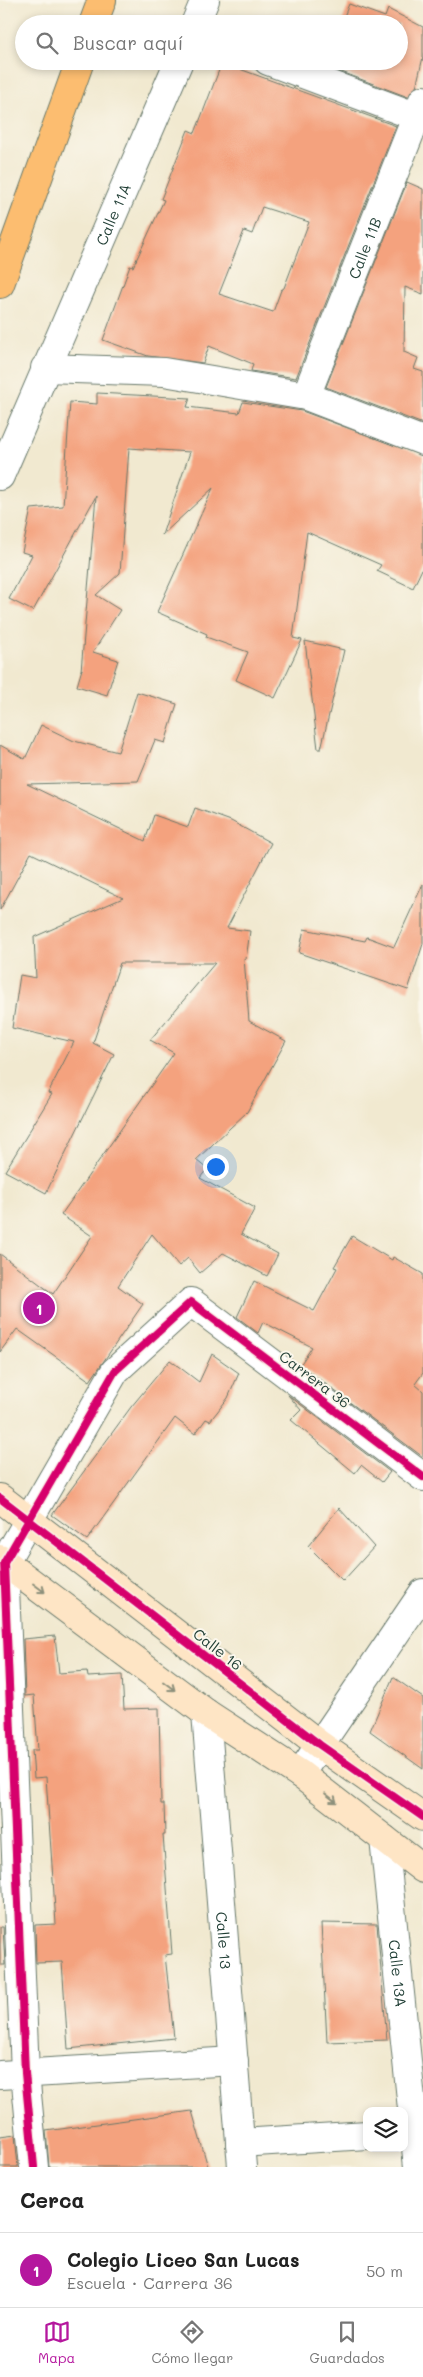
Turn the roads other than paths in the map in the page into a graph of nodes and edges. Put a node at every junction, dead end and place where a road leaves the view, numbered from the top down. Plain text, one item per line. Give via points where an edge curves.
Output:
1 (102, 0) edge
2 (206, 0) edge
3 (96, 15) edge
4 (199, 15) edge
5 (77, 70) edge
6 (175, 70) edge
7 (295, 70) edge
8 (421, 112) edge
9 (0, 284) edge
10 (45, 368) junction
11 (306, 396) junction
12 (423, 441) edge
13 (0, 476) edge
14 (423, 1477) edge
15 (0, 1498) edge
16 (29, 1519) junction
17 (2, 1561) edge
18 (423, 1593) edge
19 (206, 1713) junction
20 (320, 1745) junction
21 (300, 1774) junction
22 (423, 1817) edge
23 (384, 1839) junction
24 (423, 1869) edge
25 (234, 2061) junction
26 (13, 2074) edge
27 (414, 2132) edge
28 (363, 2136) edge
29 (241, 2155) edge
30 (34, 2167) edge
31 (418, 2167) edge

1 - 3 main road
2 - 4 street
5 - 9 main road
6 - 10 street, Calle 11A
7 - 8 street
8 - 11 street, Calle 11B
10 - 11 street via 164,372
10 - 13 street, Calle 11A
11 - 12 street
14 - 16 street, Carrera 36 via 191,1302 115,1371
15 - 16 street, Calle 16
16 - 17 street
16 - 20 street, Calle 16
17 -> 19 street
17 - 26 street
18 - 20 street
19 - 21 street
19 - 25 street, Calle 13
20 - 21 street
20 - 22 street, Calle 16
21 -> 23 street
23 - 24 street
23 - 27 street, Calle 13A
25 - 26 street
25 - 29 street, Calle 13
26 - 30 street
27 - 31 street, Calle 13A
28 - 29 street

